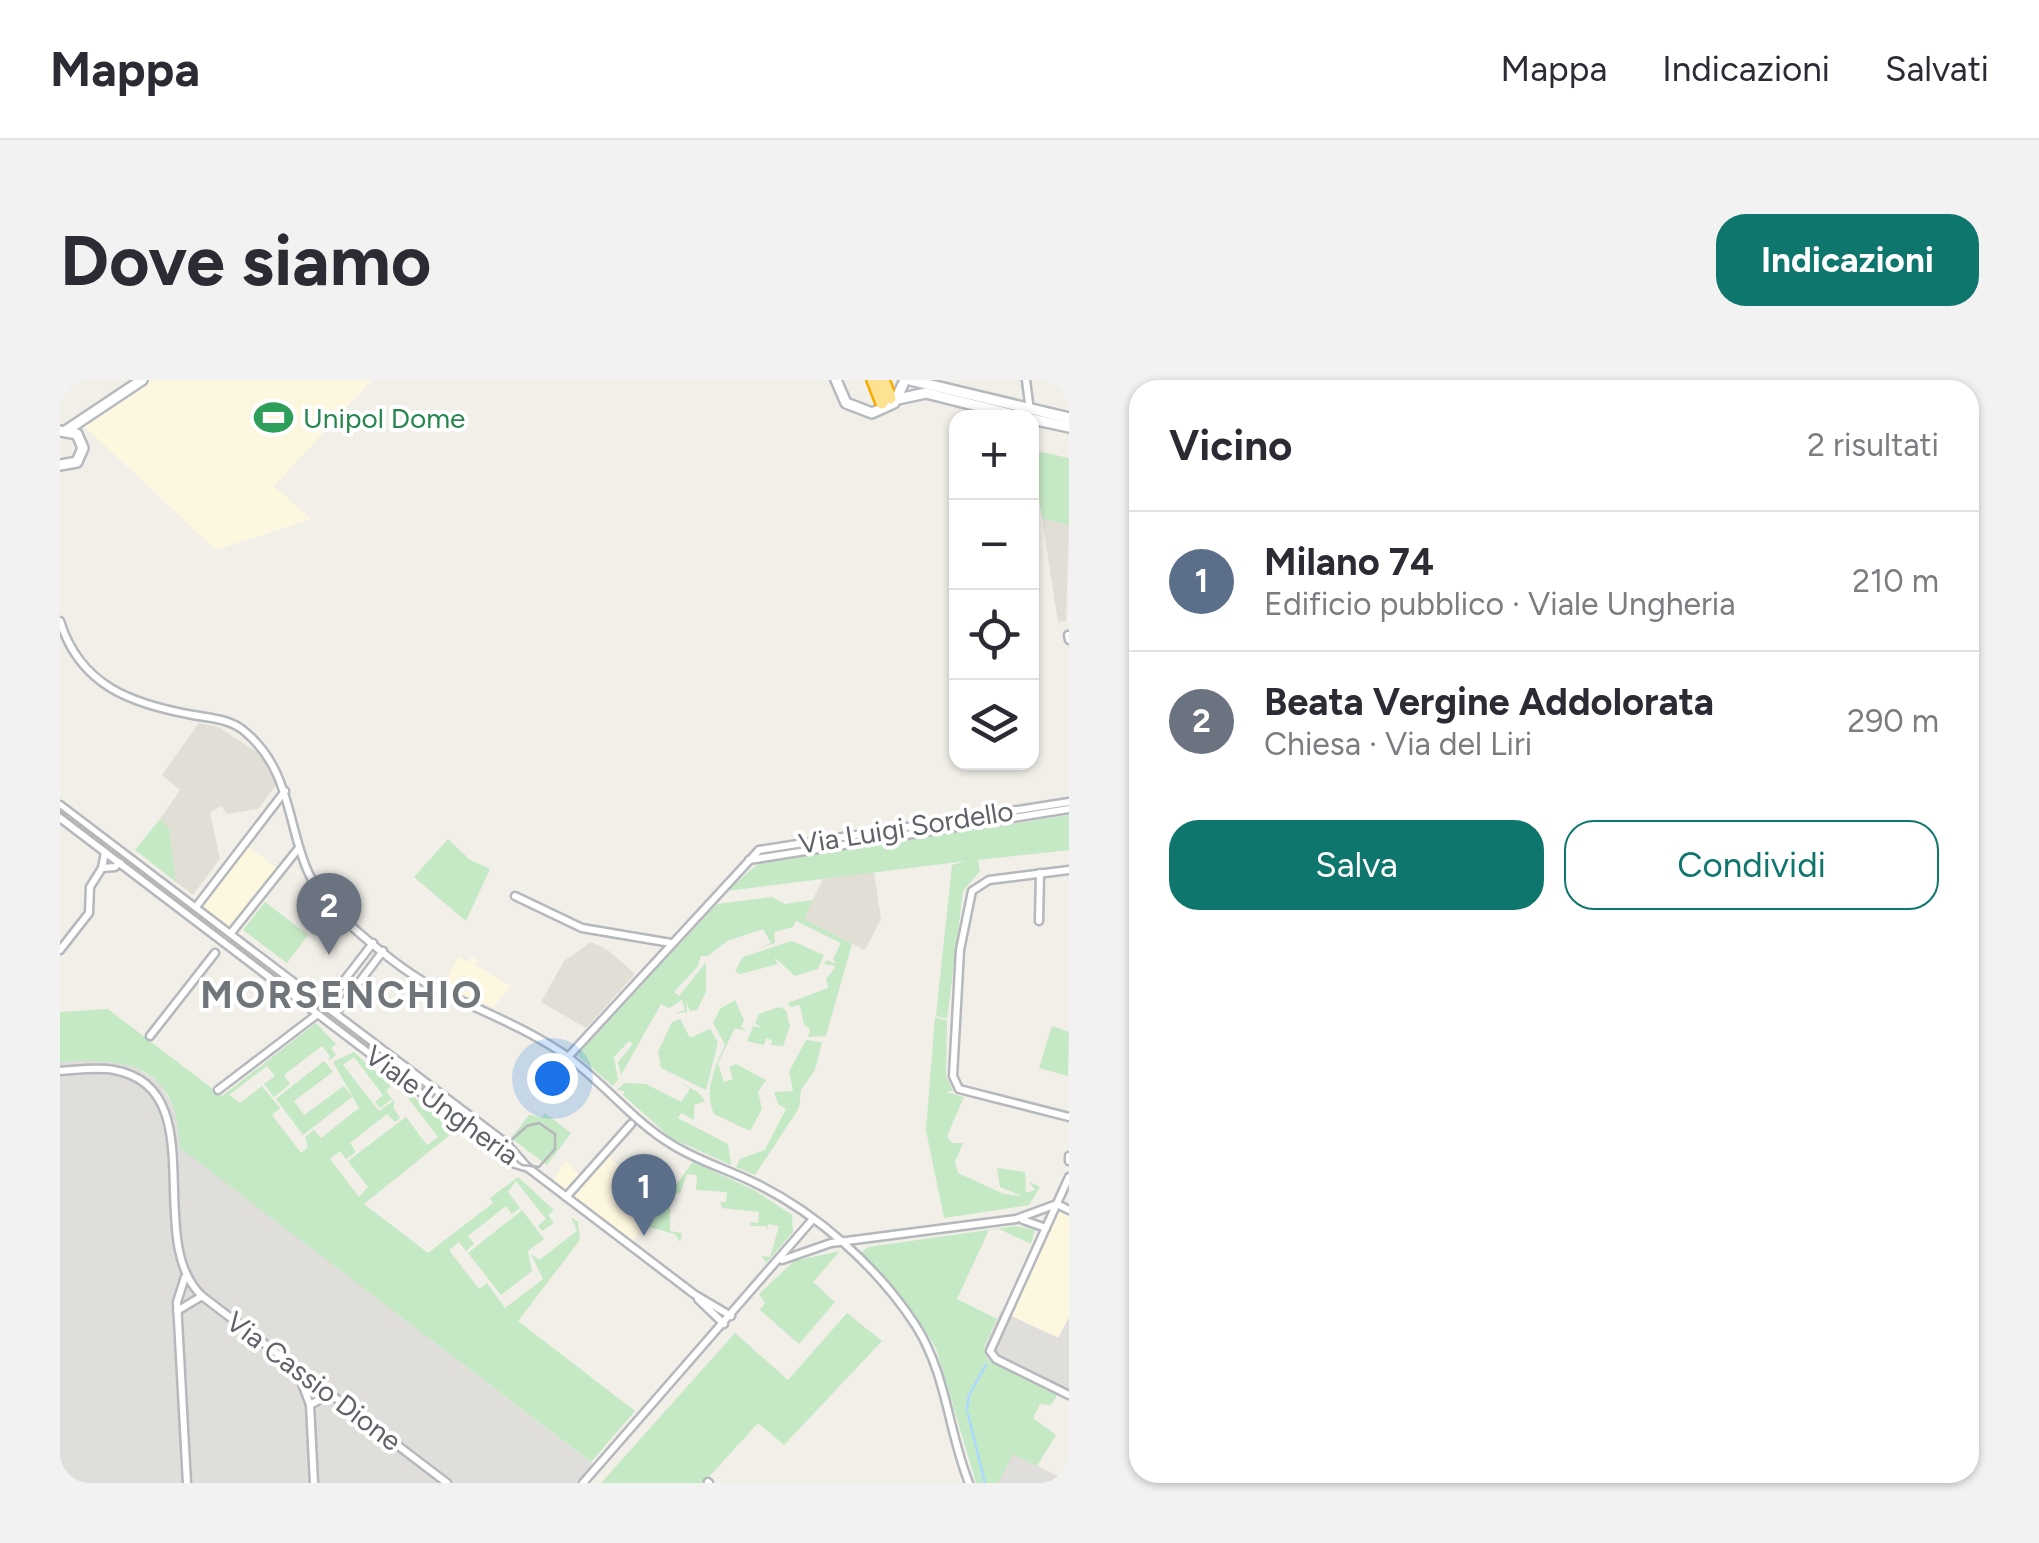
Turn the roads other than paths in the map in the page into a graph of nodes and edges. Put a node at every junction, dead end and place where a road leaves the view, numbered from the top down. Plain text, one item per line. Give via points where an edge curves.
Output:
1 (142, 380) edge
2 (836, 380) edge
3 (908, 380) edge
4 (1026, 380) edge
5 (883, 394) edge
6 (105, 406) junction
7 (1002, 410) edge
8 (1010, 410) edge
9 (1029, 410) edge
10 (1039, 416) edge
11 (1069, 418) edge
12 (1039, 419) edge
13 (1069, 427) edge
14 (63, 431) edge
15 (81, 440) junction
16 (66, 465) edge
17 (60, 478) edge
18 (60, 622) edge
19 (286, 791) junction
20 (60, 805) edge
21 (1069, 806) edge
22 (60, 818) edge
23 (111, 844) junction
24 (299, 848) junction
25 (105, 852) junction
26 (123, 858) junction
27 (102, 868) junction
28 (1069, 870) edge
29 (1040, 874) junction
30 (515, 896) dead end
31 (196, 907) junction
32 (1040, 921) dead end
33 (211, 935) junction
34 (229, 936) junction
35 (373, 943) junction
36 (672, 943) junction
37 (60, 950) edge
38 (383, 951) junction
39 (366, 952) junction
40 (214, 953) junction
41 (239, 953) junction
42 (376, 962) junction
43 (325, 1005) junction
44 (319, 1013) junction
45 (336, 1013) junction
46 (150, 1036) dead end
47 (568, 1057) junction
48 (60, 1071) edge
49 (218, 1090) dead end
50 (1069, 1117) edge
51 (631, 1124) dead end
52 (526, 1167) junction
53 (1069, 1178) edge
54 (566, 1197) junction
55 (1057, 1204) junction
56 (1069, 1210) edge
57 (1016, 1218) junction
58 (813, 1219) junction
59 (1046, 1228) junction
60 (866, 1240) junction
61 (841, 1242) junction
62 (858, 1260) junction
63 (777, 1264) junction
64 (184, 1276) junction
65 (694, 1294) junction
66 (202, 1296) junction
67 (177, 1310) junction
68 (731, 1316) junction
69 (724, 1324) junction
70 (296, 1367) junction
71 (330, 1394) junction
72 (1069, 1395) edge
73 (310, 1405) junction
74 (187, 1483) edge
75 (314, 1483) edge
76 (446, 1483) edge
77 (583, 1483) edge
78 (968, 1483) edge

1 - 6 street
2 - 5 street via 849,406
3 - 5 street
3 - 8 street
4 - 9 street
5 - 7 street via 926,394
6 - 14 street
6 - 15 street
10 - 11 street
12 - 13 street
14 - 15 street
15 - 16 street via 82,456
16 - 17 street
18 - 19 street via 81,663 104,685 142,704 233,724 268,754
19 - 24 street
19 - 31 street
20 - 23 street, Viale Ungheria
21 - 36 street, Via Luigi Sordello via 760,850
22 - 25 street, Viale Ungheria
23 - 25 street
23 - 26 street, Viale Ungheria
24 - 34 street
24 - 35 street via 317,891
25 - 26 street, Viale Ungheria
25 - 27 street
26 - 27 street
26 - 31 street, Viale Ungheria
26 - 33 street, Viale Ungheria
27 - 37 street via 90,887 89,913
28 - 29 street
29 - 32 street
29 - 50 street via 989,880 972,891 960,950 953,1081 959,1089
30 - 36 street via 582,928
31 - 34 street, Viale Ungheria
33 - 40 street
33 - 41 street, Viale Ungheria
34 - 43 street, Viale Ungheria
35 - 38 street
35 - 39 street
36 - 47 street, Via Luigi Sordello
38 - 42 street
38 - 47 street via 431,986
39 - 42 street
39 - 43 street
40 - 41 street
40 - 46 street
41 - 44 street, Viale Ungheria
42 - 45 street
43 - 44 street
43 - 45 street, Viale Ungheria
44 - 45 street
44 - 49 street
44 - 52 street, Viale Ungheria
45 - 52 street, Viale Ungheria via 507,1144
47 - 58 street via 668,1143 754,1182
48 - 64 street via 120,1072 160,1101 170,1127
51 - 54 street
52 - 54 street, Viale Ungheria
53 - 55 street
54 - 65 street, Viale Ungheria
55 - 56 street
55 - 57 street
55 - 59 street
57 - 59 street
57 - 60 street
58 - 61 street
58 - 63 street
59 - 72 street via 990,1351
60 - 61 street
60 - 62 street via 856,1250
61 - 62 street
61 - 63 street via 801,1250
62 - 78 street via 900,1304 928,1347
63 - 68 street
64 - 66 street, Via Cassio Dione
64 - 67 street
65 - 68 street, Viale Ungheria
65 - 69 street, Viale Ungheria
66 - 67 street
66 - 70 street, Via Cassio Dione
67 - 74 street
68 - 69 street
69 - 77 street
70 - 71 street, Via Cassio Dione
70 - 73 street
71 - 73 street
71 - 76 street, Via Cassio Dione
73 - 75 street

